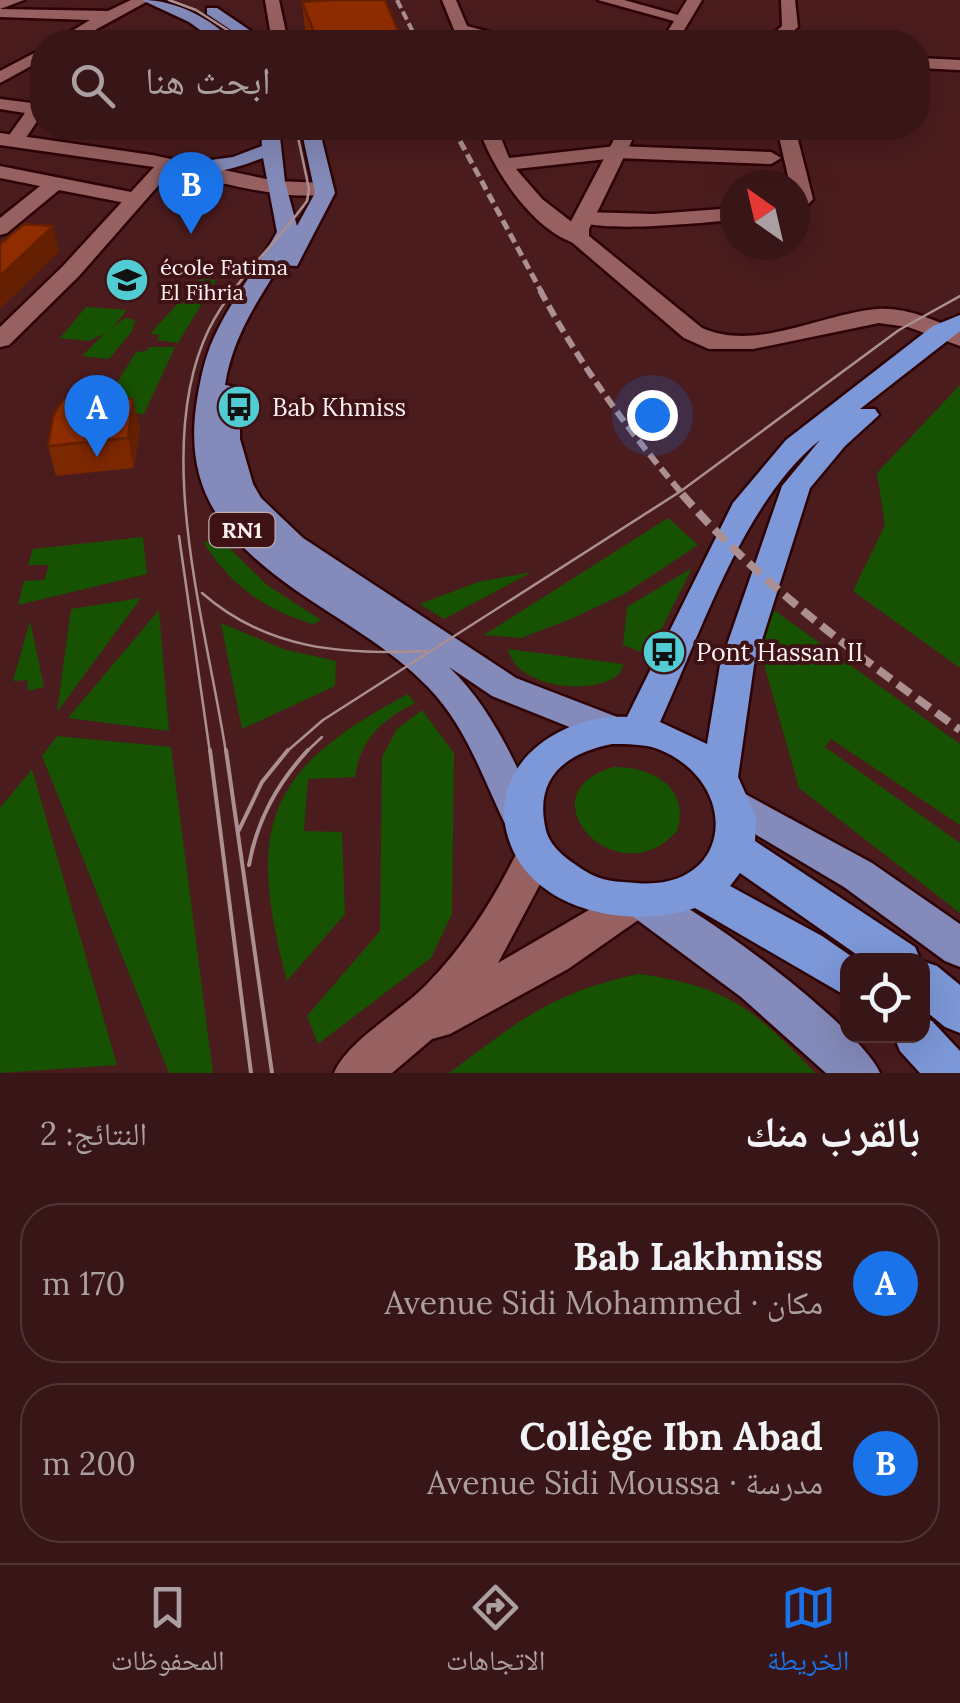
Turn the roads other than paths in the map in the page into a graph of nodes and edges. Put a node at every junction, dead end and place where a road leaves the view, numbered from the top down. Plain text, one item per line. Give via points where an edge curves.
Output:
1 (17, 0) edge
2 (146, 0) edge
3 (187, 0) edge
4 (272, 0) edge
5 (449, 0) edge
6 (608, 0) edge
7 (695, 0) edge
8 (788, 0) edge
9 (0, 5) edge
10 (0, 13) edge
11 (110, 16) junction
12 (681, 18) junction
13 (0, 27) edge
14 (79, 30) edge
15 (209, 30) edge
16 (239, 30) edge
17 (278, 30) edge
18 (464, 30) edge
19 (676, 30) edge
20 (786, 30) edge
21 (30, 31) edge
22 (0, 52) edge
23 (30, 62) edge
24 (930, 64) edge
25 (960, 65) edge
26 (30, 67) edge
27 (0, 78) edge
28 (0, 104) edge
29 (30, 106) edge
30 (30, 116) edge
31 (7, 140) edge
32 (268, 140) edge
33 (271, 140) edge
34 (313, 140) edge
35 (493, 140) edge
36 (622, 140) edge
37 (789, 140) edge
38 (616, 152) junction
39 (771, 158) dead end
40 (502, 165) junction
41 (178, 167) junction
42 (798, 170) edge
43 (2, 175) edge
44 (56, 184) junction
45 (325, 191) junction
46 (274, 196) junction
47 (136, 199) junction
48 (0, 202) edge
49 (26, 206) junction
50 (51, 210) dead end
51 (720, 215) edge
52 (580, 228) junction
53 (0, 229) edge
54 (955, 333) edge
55 (0, 340) edge
56 (625, 730) junction
57 (728, 790) junction
58 (530, 838) junction
59 (732, 848) junction
60 (698, 889) junction
61 (638, 904) junction
62 (960, 948) edge
63 (890, 953) edge
64 (840, 972) edge
65 (930, 987) edge
66 (960, 1013) edge
67 (418, 1027) junction
68 (922, 1043) edge
69 (357, 1073) edge
70 (857, 1073) edge
71 (950, 1073) edge

1 - 9 street
2 - 11 street
2 - 15 main road
3 - 16 main road
4 - 17 street
5 - 18 street
6 - 12 street
7 - 12 street
8 - 20 street
10 - 11 street
11 - 14 street
12 - 19 street
13 - 21 street
22 - 23 street
24 - 25 street
26 - 27 street
28 - 29 street
30 - 31 street
31 - 41 street
32 - 41 main road via 236,162
33 - 46 main road, RN1
34 - 45 main road
35 - 40 street
36 - 38 street
37 - 42 street
38 - 39 street
38 - 40 street
38 - 52 street
40 - 52 street via 546,216
41 - 46 street via 190,177
41 - 47 street
43 - 44 street
44 - 47 street
44 - 49 street
45 - 46 street
45 - 56 main road, RN1 via 234,362 226,438 239,484 268,522 324,570 515,693
46 - 58 main road, RN1 via 288,232 240,307 210,388 204,438 215,488 232,518 270,558 440,678 484,734
47 - 55 street
48 - 49 street
49 - 50 street
49 - 53 street
51 - 52 street
52 - 54 street via 693,332 718,344 878,316
54 - 56 highway via 796,446 744,509
54 - 57 highway via 836,440 796,486 736,664
56 - 57 highway, RN1 via 684,747
56 - 58 highway via 574,738 544,758 526,787
57 - 59 highway via 738,826
57 - 62 main road
58 - 61 highway, RN1 via 560,878 592,896
58 - 67 street via 491,941
59 - 60 highway via 720,871
59 - 63 highway
60 - 61 highway
60 - 64 highway
61 - 67 street via 511,981
61 - 70 main road via 736,966 811,1025
65 - 66 highway
67 - 69 street
68 - 71 highway

